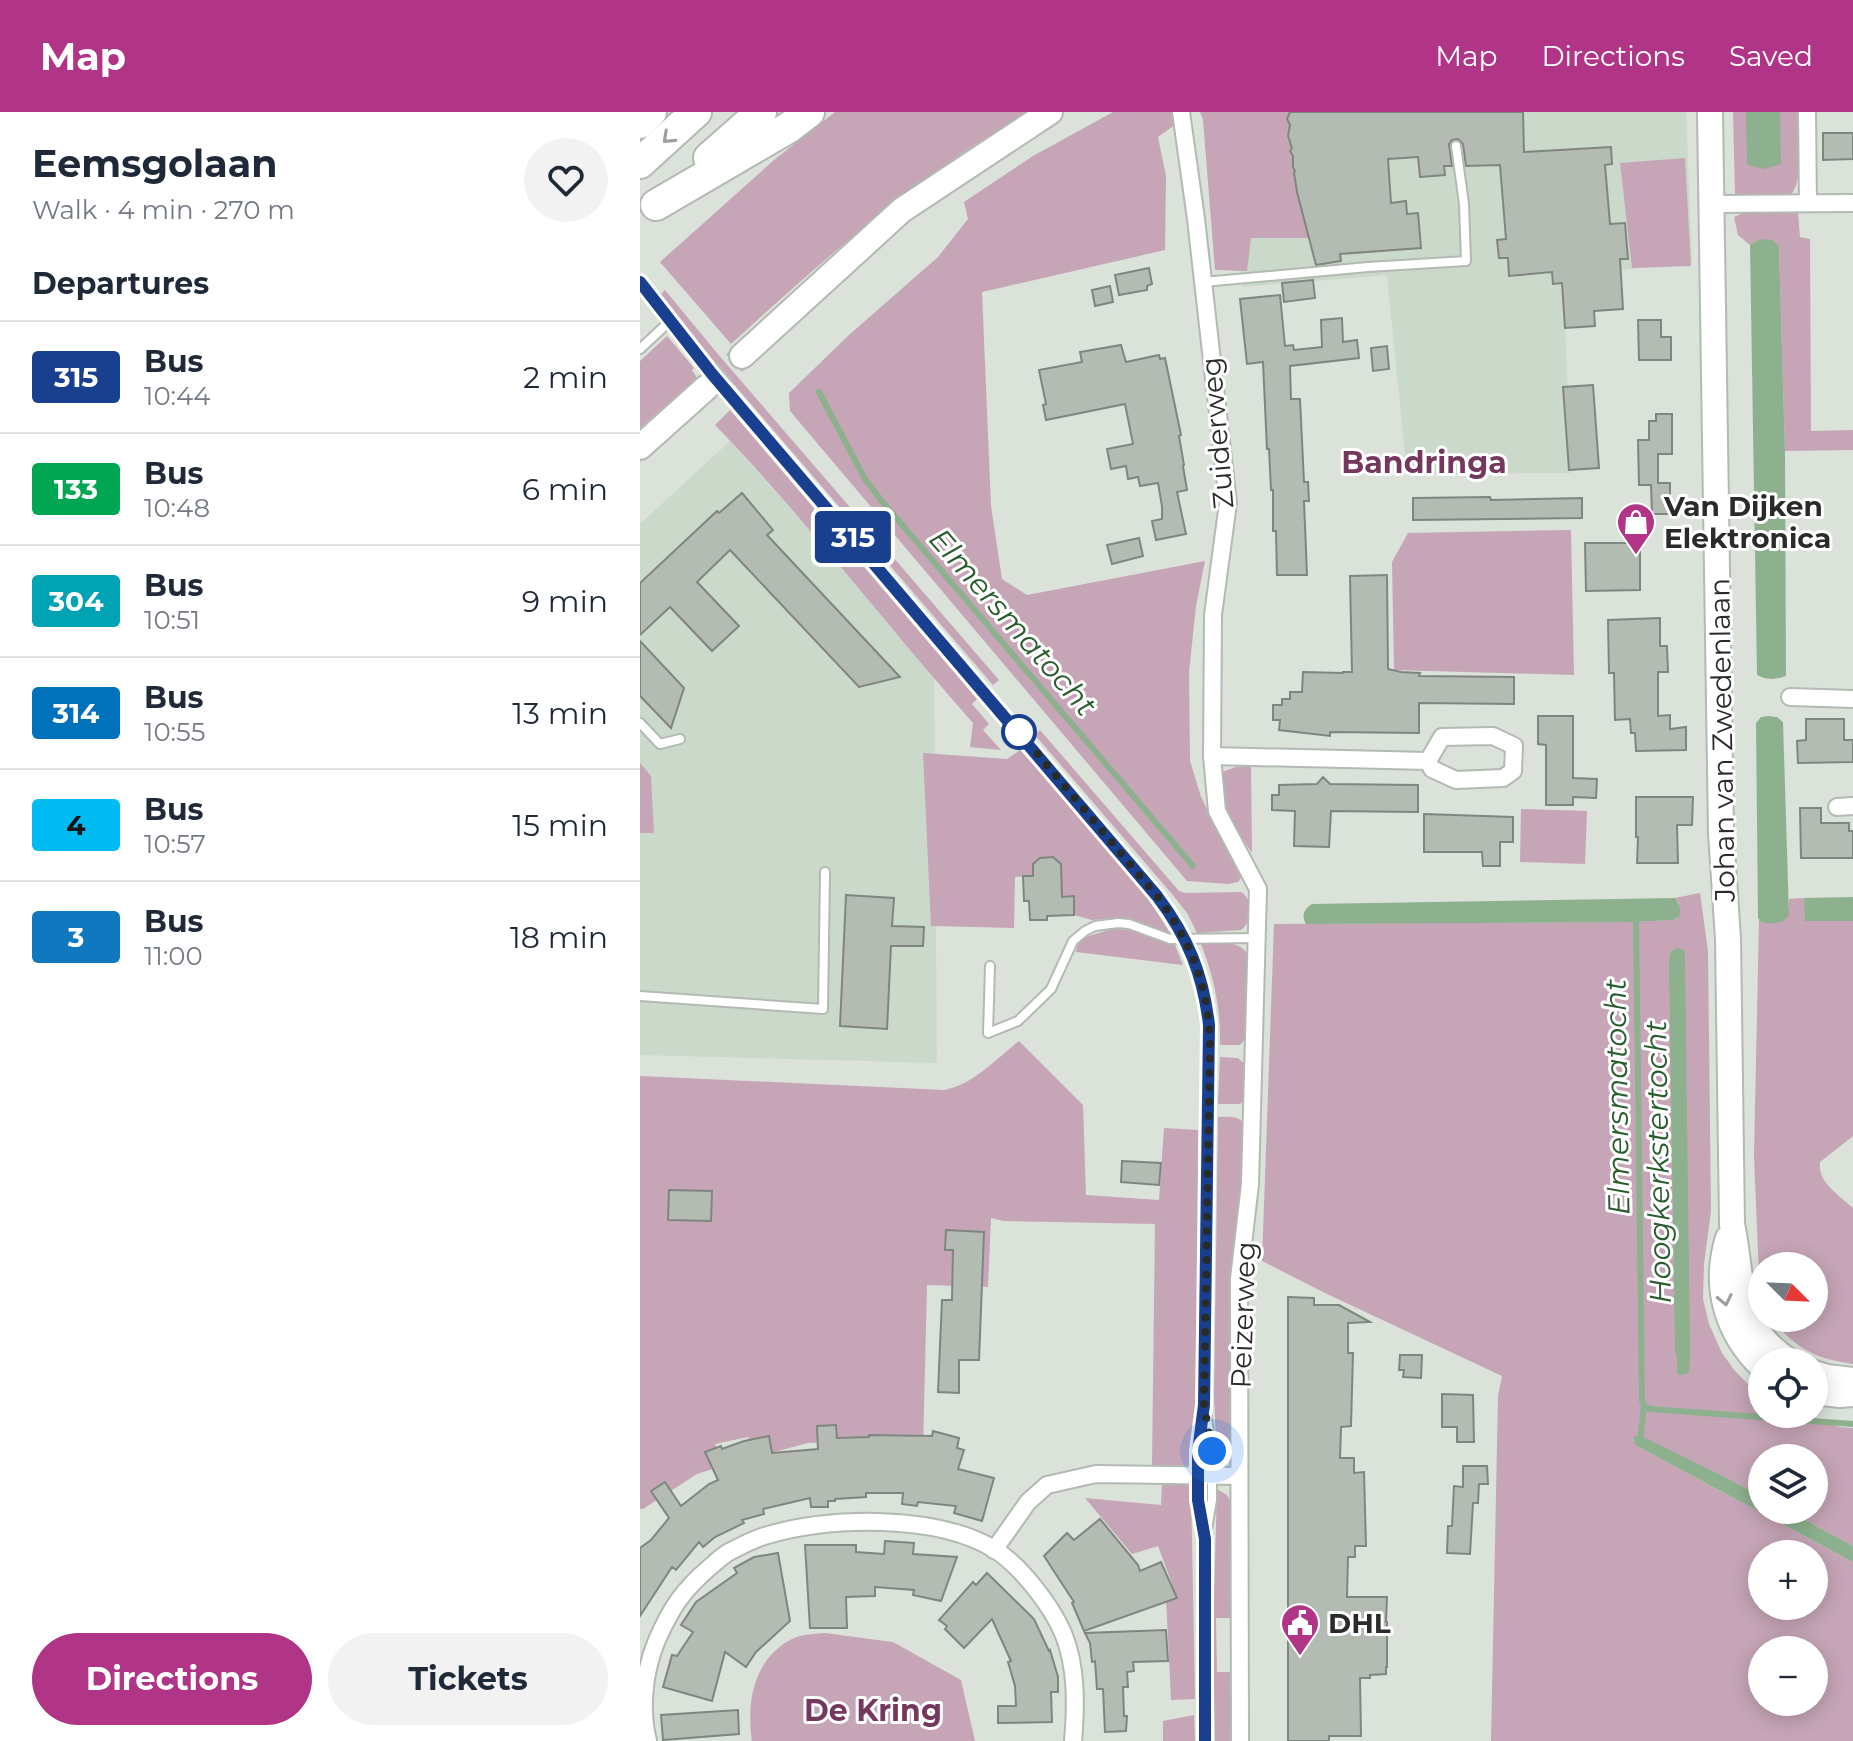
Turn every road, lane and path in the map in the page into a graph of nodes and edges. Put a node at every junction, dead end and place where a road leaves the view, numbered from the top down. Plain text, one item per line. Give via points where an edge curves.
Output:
1 (651, 112) edge
2 (696, 112) edge
3 (761, 112) edge
4 (809, 112) edge
5 (1050, 112) edge
6 (1181, 112) edge
7 (1710, 112) edge
8 (1807, 112) edge
9 (640, 123) edge
10 (1456, 146) dead end
11 (640, 163) edge
12 (1808, 203) junction
13 (1853, 203) edge
14 (1712, 204) junction
15 (648, 213) edge
16 (640, 282) edge
17 (1202, 283) junction
18 (670, 321) junction
19 (640, 349) edge
20 (742, 356) tunnel mouth
21 (707, 387) tunnel mouth
22 (640, 447) edge
23 (1790, 697) dead end
24 (1853, 699) edge
25 (640, 723) edge
26 (680, 739) dead end
27 (1212, 756) junction
28 (1428, 761) junction
29 (825, 872) dead end
30 (1258, 889) joint
31 (1185, 938) junction
32 (1258, 938) junction
33 (990, 966) dead end
34 (640, 996) edge
35 (1732, 1224) junction
36 (1772, 1348) edge
37 (1748, 1351) edge
38 (1828, 1377) edge
39 (1853, 1380) edge
40 (1828, 1394) edge
41 (1853, 1394) edge
42 (1204, 1405) junction
43 (1205, 1476) junction
44 (1239, 1476) junction
45 (1205, 1539) junction
46 (994, 1550) junction
47 (648, 1741) edge
48 (1073, 1741) edge
49 (1205, 1741) edge
50 (1240, 1741) edge

1 - 9 highway
2 -> 11 highway
3 - 15 highway
4 - 15 highway
5 - 20 main road via 902,210
6 - 17 street, Zuiderweg
7 - 14 main road, Johan van Zwedenlaan
8 - 12 street
10 - 17 lane via 1466,261
12 - 13 street
12 - 14 street
14 - 35 main road, Johan van Zwedenlaan
16 - 18 lane, Peizerweg
17 - 27 street, Zuiderweg via 1228,503 1213,615
18 - 19 lane
18 - 31 lane, Peizerweg via 1157,896
21 - 22 main road
23 - 24 street
25 - 26 lane via 660,744
27 - 28 street
27 - 30 street, Zuiderweg via 1217,811
28 - 28 street via 1442,737 1493,736 1514,746 1513,771 1503,778 1456,780 1432,769
29 - 34 lane via 823,1009
30 - 32 street, Peizerweg
31 - 32 lane
31 - 33 lane via 1162,937 1118,923 1085,931 1073,941 1051,989 1018,1021 988,1033
31 - 42 lane, Peizerweg via 1202,983 1209,1025
32 - 44 street, Peizerweg via 1250,1184 1239,1279
35 - 36 main road, Johan van Zwedenlaan via 1747,1311
35 -> 37 main road, Johan van Zwedenlaan via 1721,1285 1730,1322
38 - 39 main road
40 - 41 main road
42 - 43 lane, Peizerweg via 1198,1451
42 - 43 lane, Peizerweg via 1212,1451
43 - 44 street
43 - 45 lane, Peizerweg via 1198,1500
43 - 45 lane, Peizerweg via 1212,1500
43 - 46 street via 1096,1474 1047,1485
44 - 50 street, Peizerweg
45 - 49 lane, Peizerweg
46 - 47 street via 954,1532 873,1522 765,1535 726,1554 689,1585 667,1616 650,1655 643,1698
46 - 48 street via 1025,1577 1063,1634 1073,1673

